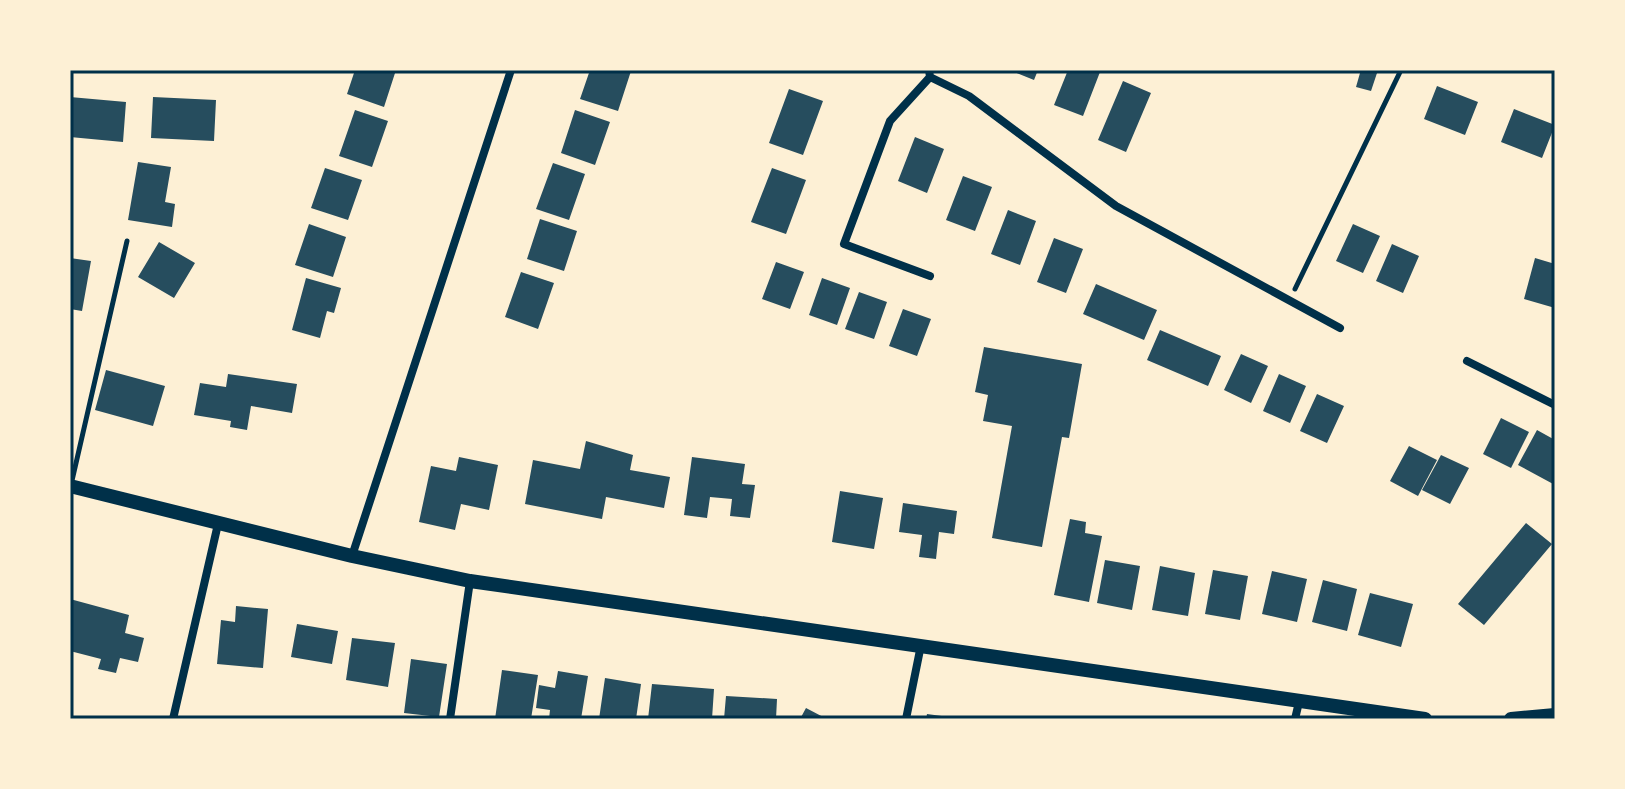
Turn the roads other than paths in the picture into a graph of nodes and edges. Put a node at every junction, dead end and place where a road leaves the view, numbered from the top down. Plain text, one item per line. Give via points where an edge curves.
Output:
1 (511, 70) edge
2 (930, 73) edge
3 (127, 241) dead end
4 (930, 276) dead end
5 (1340, 328) dead end
6 (1467, 361) dead end
7 (1555, 405) edge
8 (70, 486) edge
9 (218, 524) junction
10 (352, 556) junction
11 (470, 581) junction
12 (921, 644) junction
13 (1299, 702) junction
14 (1555, 715) edge
15 (173, 719) edge
16 (450, 719) edge
17 (906, 719) edge
18 (1295, 719) edge
19 (1425, 719) edge
20 (1511, 719) edge

1 - 10 street
2 - 4 street via 890,121 844,244
2 - 5 street via 1116,206
3 - 8 lane
6 - 7 street
8 - 9 street
9 - 10 street
9 - 15 street
10 - 11 street
11 - 12 street
11 - 16 street
12 - 13 street
12 - 17 street
13 - 18 street
13 - 19 street
14 - 20 street

